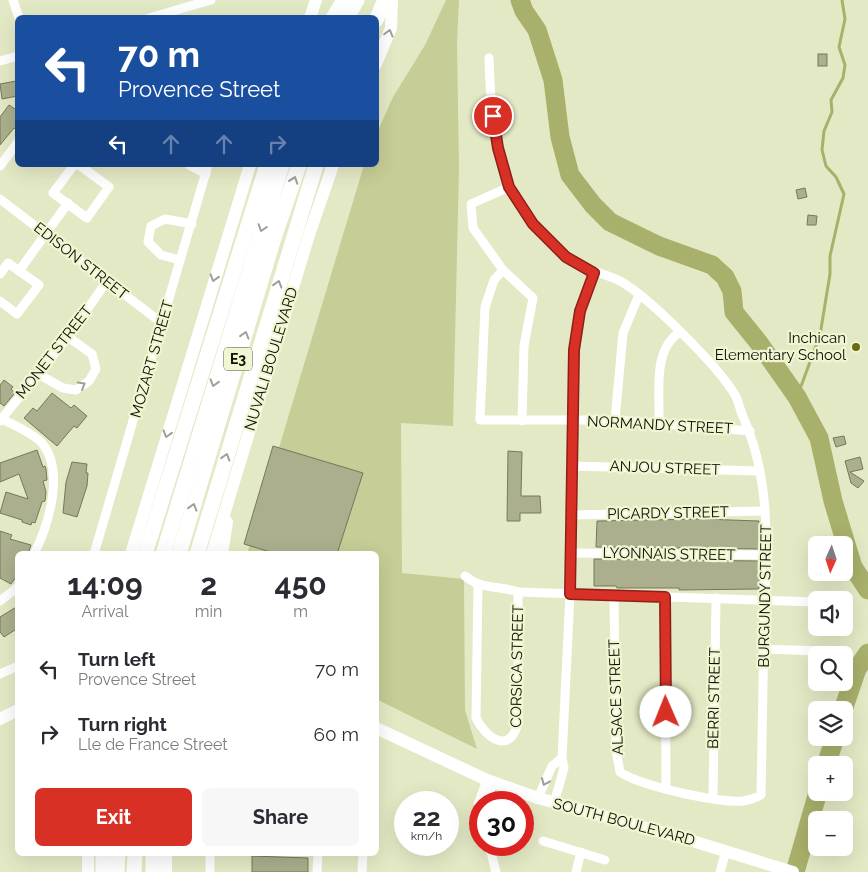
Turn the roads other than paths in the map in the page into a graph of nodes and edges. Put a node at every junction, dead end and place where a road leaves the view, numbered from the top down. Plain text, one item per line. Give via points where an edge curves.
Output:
1 (13, 0) edge
2 (212, 0) edge
3 (316, 0) edge
4 (344, 0) edge
5 (357, 0) edge
6 (376, 0) edge
7 (385, 0) edge
8 (392, 0) edge
9 (18, 15) edge
10 (160, 15) edge
11 (311, 15) edge
12 (335, 15) edge
13 (349, 15) edge
14 (367, 15) edge
15 (378, 15) edge
16 (15, 57) edge
17 (379, 57) edge
18 (489, 58) dead end
19 (0, 61) edge
20 (15, 146) edge
21 (0, 166) edge
22 (72, 167) edge
23 (82, 167) edge
24 (249, 167) edge
25 (266, 167) edge
26 (281, 167) edge
27 (298, 167) edge
28 (315, 167) edge
29 (332, 167) edge
30 (207, 169) edge
31 (509, 187) junction
32 (0, 199) edge
33 (68, 203) junction
34 (192, 224) junction
35 (46, 234) junction
36 (180, 260) junction
37 (503, 270) junction
38 (19, 271) junction
39 (594, 273) junction
40 (0, 274) edge
41 (107, 281) junction
42 (639, 295) junction
43 (0, 302) edge
44 (163, 324) junction
45 (680, 332) junction
46 (68, 336) junction
47 (38, 374) junction
48 (1, 420) edge
49 (615, 420) junction
50 (522, 421) junction
51 (571, 421) junction
52 (659, 423) junction
53 (750, 431) junction
54 (571, 466) junction
55 (759, 471) junction
56 (230, 492) junction
57 (765, 511) junction
58 (571, 515) junction
59 (35, 551) edge
60 (95, 551) edge
61 (132, 551) edge
62 (146, 551) edge
63 (164, 551) edge
64 (180, 551) edge
65 (198, 551) edge
66 (213, 551) edge
67 (223, 551) edge
68 (570, 553) junction
69 (768, 555) junction
70 (464, 576) dead end
71 (478, 585) junction
72 (15, 589) edge
73 (518, 592) junction
74 (570, 594) junction
75 (614, 594) junction
76 (665, 597) junction
77 (716, 598) junction
78 (0, 601) edge
79 (765, 601) junction
80 (808, 602) edge
81 (764, 649) junction
82 (808, 651) edge
83 (15, 667) edge
84 (0, 674) edge
85 (15, 711) edge
86 (0, 718) edge
87 (379, 729) edge
88 (562, 758) junction
89 (490, 781) junction
90 (666, 788) junction
91 (485, 791) edge
92 (488, 791) edge
93 (761, 795) joint
94 (538, 798) junction
95 (713, 798) junction
96 (554, 803) junction
97 (543, 841) dead end
98 (726, 851) junction
99 (581, 852) junction
100 (88, 856) edge
101 (103, 856) edge
102 (118, 856) edge
103 (134, 856) edge
104 (153, 856) edge
105 (166, 856) edge
106 (210, 856) edge
107 (318, 856) edge
108 (363, 856) edge
109 (491, 856) edge
110 (605, 860) dead end
111 (88, 872) edge
112 (103, 872) edge
113 (117, 872) edge
114 (134, 872) edge
115 (153, 872) edge
116 (166, 872) edge
117 (210, 872) edge
118 (317, 872) edge
119 (362, 872) edge
120 (496, 872) edge
121 (576, 872) edge
122 (720, 872) edge
123 (793, 872) edge

1 - 9 street
2 - 10 street
3 - 11 main road
4 - 12 highway
5 - 13 highway
6 - 14 highway
7 - 15 highway
17 -> 8 main road via 391,28
16 - 19 street
18 - 31 street, BURGUNDY STREET via 490,100
20 - 21 street
22 - 33 street via 53,193
23 - 33 street via 109,188 87,218
24 -> 61 main road
25 - 62 highway
26 -> 63 highway, E3
64 -> 27 highway, E3
65 -> 28 highway
29 - 56 main road, NUVALI BOULEVARD
30 - 34 street, MOZART STREET
31 - 37 street via 471,204 473,228
31 - 39 street, BURGUNDY STREET via 533,224 566,257
32 - 35 street, EDISON STREET
33 - 35 street
34 - 36 street, MOZART STREET
34 - 36 street via 165,219 152,226 148,242 161,255
35 - 38 street
35 - 41 street, EDISON STREET
36 - 44 street, MOZART STREET
37 - 50 street via 534,298 524,346
37 - 50 street, NORMANDY STREET via 494,280 485,308 480,420
38 - 40 street via 8,263
38 - 43 street via 39,285 17,314
39 - 42 street, BURGUNDY STREET via 619,281
39 - 51 street via 580,311 574,350
41 - 44 street, EDISON STREET
41 - 46 street, MONET STREET
42 - 45 street, BURGUNDY STREET
42 - 49 street via 623,333
44 - 60 street, MOZART STREET
45 - 52 street via 668,339 660,359
45 - 53 street, BURGUNDY STREET via 735,395
46 - 47 street, MONET STREET
47 -> 46 street via 62,388 76,390 89,381 96,369 92,354
47 - 48 street, MONET STREET
48 - 59 street via 41,442 54,464 52,500
49 - 51 street, NORMANDY STREET
49 - 52 street, NORMANDY STREET
50 - 51 street, NORMANDY STREET
51 - 54 street
52 - 53 street, NORMANDY STREET
53 - 55 street, BURGUNDY STREET
54 - 55 street, ANJOU STREET
54 - 58 street
55 - 57 street, BURGUNDY STREET
56 - 66 main road, NUVALI BOULEVARD
56 - 67 main road
57 - 58 street, PICARDY STREET
57 - 69 street, BURGUNDY STREET
58 - 68 street
68 - 69 street, LYONNAIS STREET
68 - 74 street
69 - 79 street, BURGUNDY STREET
70 - 71 street
71 - 73 street via 506,587
71 - 73 street, CORSICA STREET via 476,718 483,731 502,741 511,740 518,722
72 - 78 street
73 - 74 street
74 - 75 street
74 - 88 street
75 - 76 street
75 - 90 street, ALSACE STREET via 616,750 620,772 631,780
76 - 77 street
76 - 90 street
77 - 79 street
77 - 95 street, BERRI STREET
79 - 80 street
79 - 81 street, BURGUNDY STREET
81 - 82 street
81 - 93 street, BURGUNDY STREET
83 - 84 street
85 - 86 main road
87 - 89 main road, SOUTH BOULEVARD
88 -> 94 street via 552,766
88 - 96 street via 564,768
89 - 91 street
89 - 92 street
89 - 94 main road, SOUTH BOULEVARD
90 - 95 street, ALSACE STREET
93 - 95 street, ALSACE STREET via 741,801
94 - 96 main road, SOUTH BOULEVARD
96 - 98 main road, SOUTH BOULEVARD
97 - 99 street
98 - 122 street
98 - 123 main road, SOUTH BOULEVARD
99 - 110 street
99 - 121 street
100 - 111 main road
101 - 112 highway
102 - 113 highway
103 - 114 highway
104 - 115 highway
105 - 116 main road
106 - 117 street
107 - 118 street
108 - 119 street
109 - 120 street

